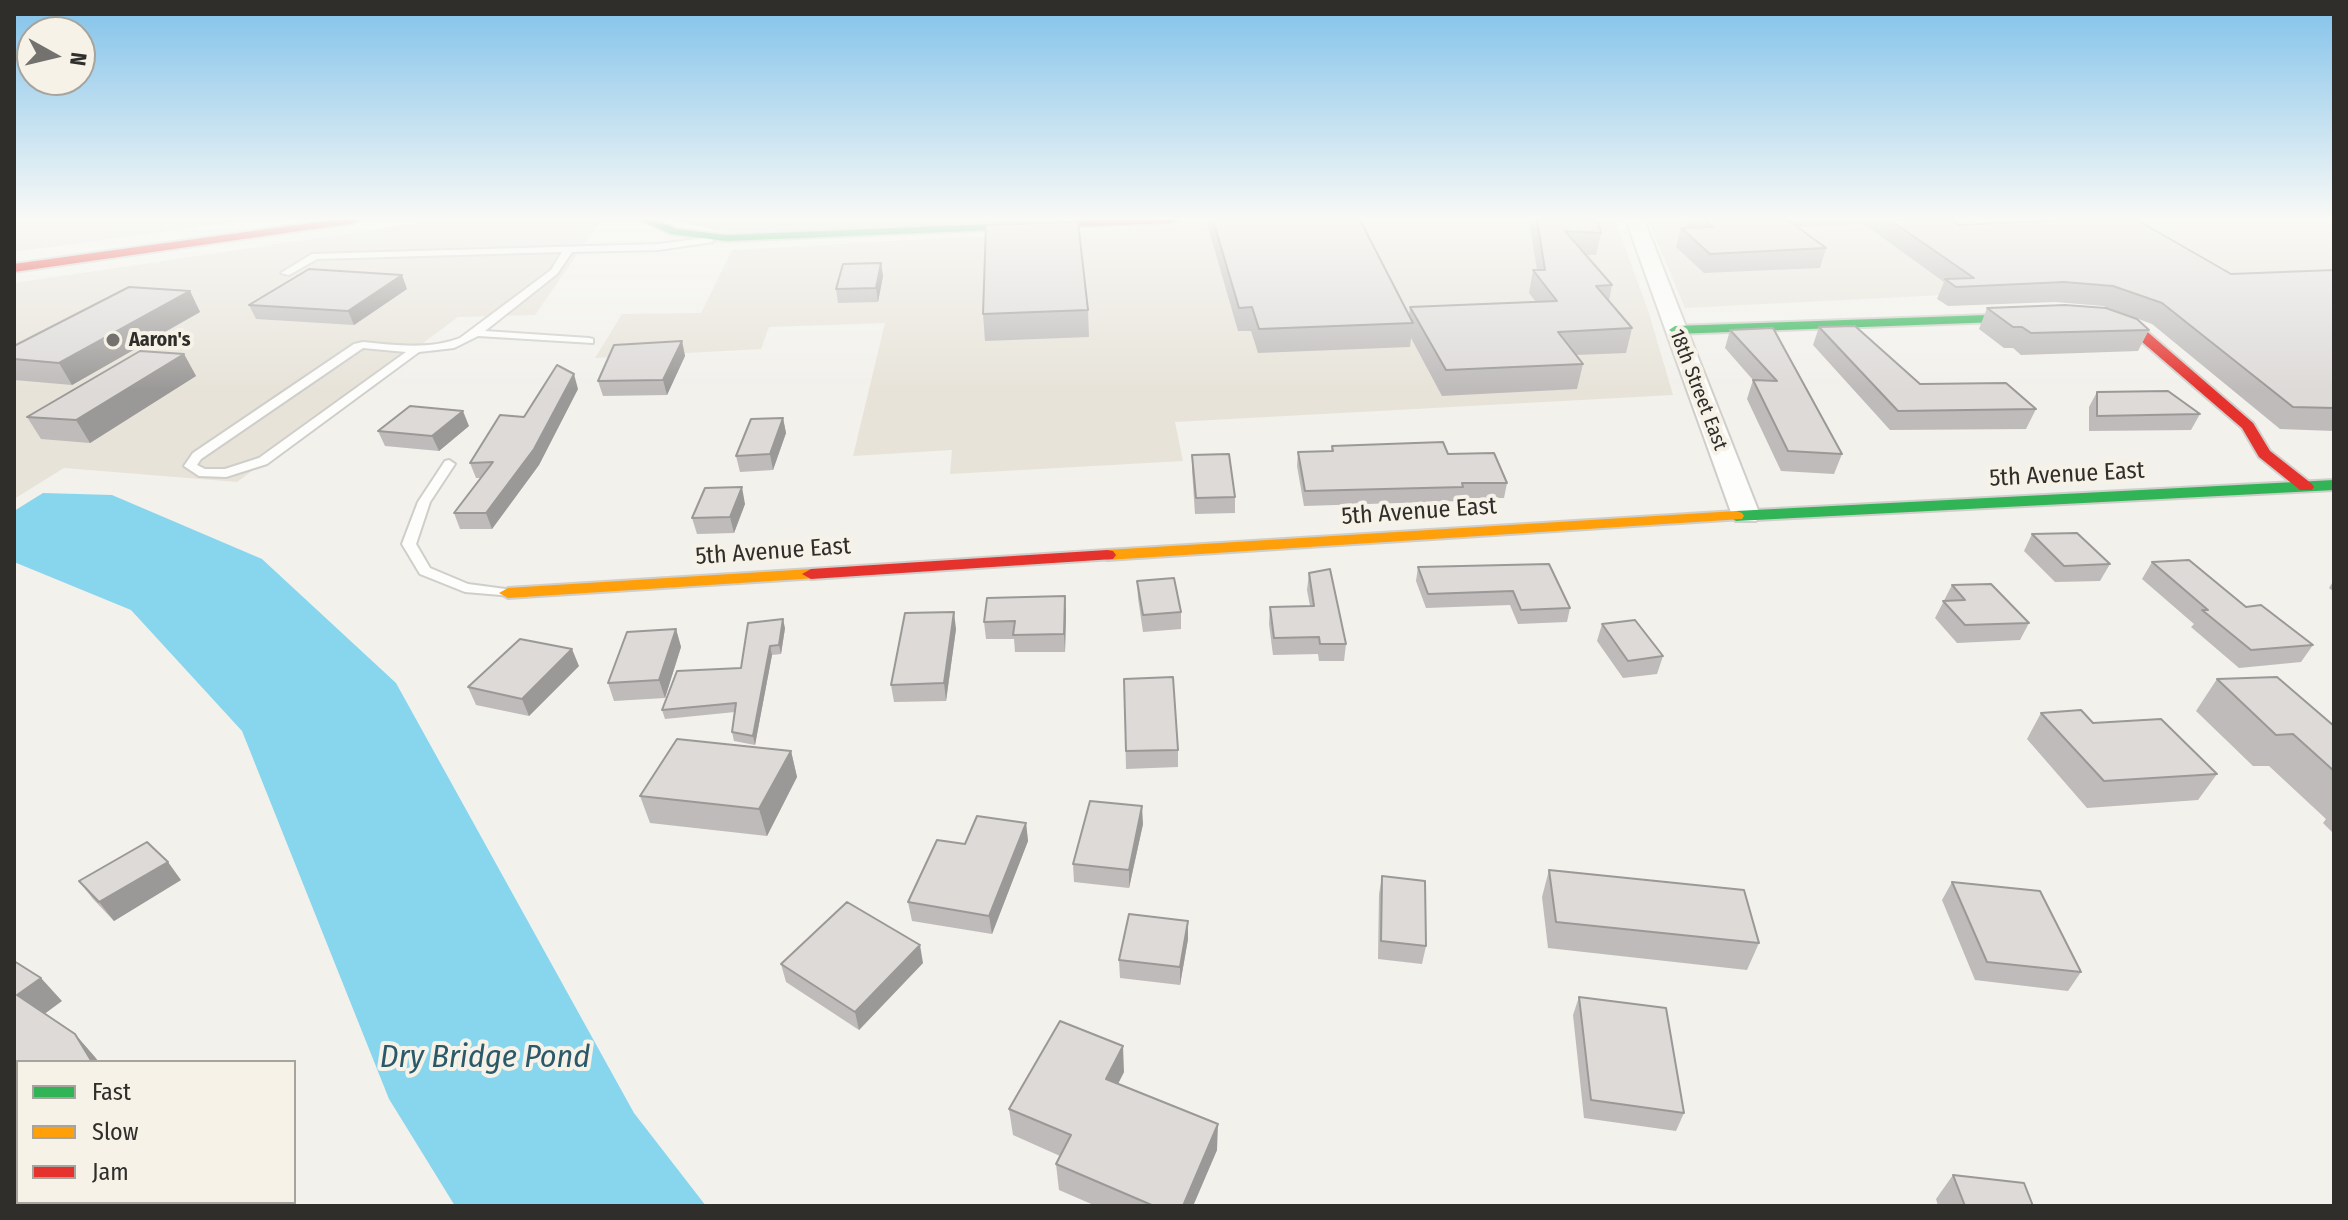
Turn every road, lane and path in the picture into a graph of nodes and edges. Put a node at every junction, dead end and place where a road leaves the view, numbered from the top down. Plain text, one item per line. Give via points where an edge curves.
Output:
1 (548, 277) edge
2 (1656, 277) edge
3 (1675, 330) junction
4 (476, 333) junction
5 (589, 341) dead end
6 (417, 349) junction
7 (449, 464) dead end
8 (2334, 485) edge
9 (2306, 487) junction
10 (1746, 515) junction
11 (508, 593) joint

1 - 4 lane
2 - 3 street, 18th Street East
3 - 9 street via 2055,314 2102,318 2139,332 2248,426 2264,454
3 - 10 street, 18th Street East
4 - 5 lane
4 - 6 lane via 457,343
6 - 6 lane via 358,346 197,456 190,466 203,473 226,473 263,461
7 - 11 lane via 424,502 409,544 425,571 465,588
8 - 9 street, 5th Avenue East
9 - 10 street, 5th Avenue East
10 - 11 street, 5th Avenue East

